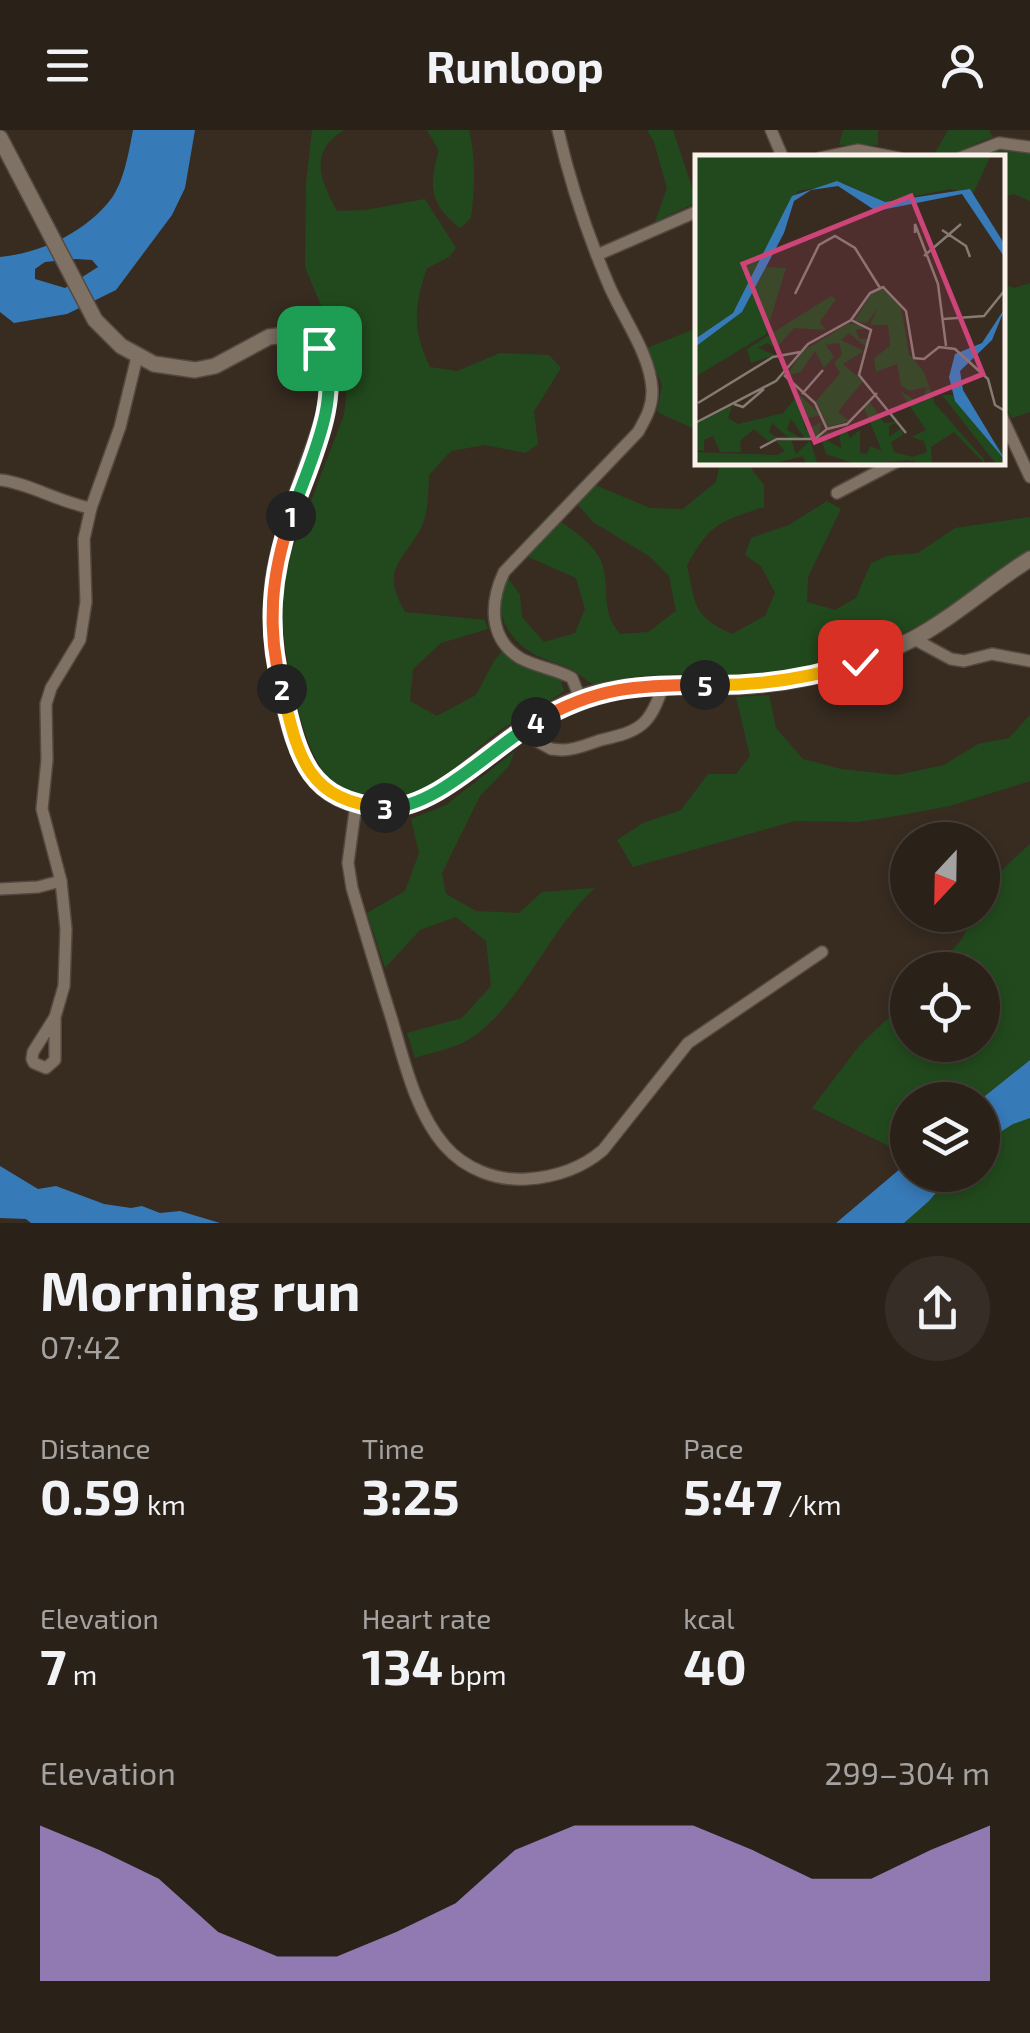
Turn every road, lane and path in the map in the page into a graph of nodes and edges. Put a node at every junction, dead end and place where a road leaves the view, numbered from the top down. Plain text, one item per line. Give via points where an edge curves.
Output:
1 (558, 130) edge
2 (771, 130) edge
3 (0, 138) edge
4 (1030, 147) edge
5 (782, 155) edge
6 (834, 155) edge
7 (884, 155) edge
8 (968, 155) edge
9 (695, 212) edge
10 (597, 255) junction
11 (137, 357) junction
12 (1005, 423) edge
13 (890, 465) edge
14 (1030, 477) edge
15 (0, 480) edge
16 (838, 493) dead end
17 (91, 508) junction
18 (1030, 559) edge
19 (914, 638) junction
20 (1030, 661) edge
21 (663, 686) junction
22 (580, 698) junction
23 (519, 732) junction
24 (356, 804) junction
25 (61, 881) junction
26 (0, 889) edge
27 (822, 952) dead end
28 (55, 1017) dead end

1 - 10 street
2 - 5 street
3 - 11 street via 95,320
4 - 8 street via 999,144
6 - 7 street
9 - 10 street
10 - 22 street via 649,370 651,406 638,432 504,572 492,611 509,649 572,678
11 - 17 street
11 - 24 street via 171,368 205,368 269,338 294,334 327,361 328,404 275,571 270,628 303,761 327,792
12 - 14 street
13 - 16 street
15 - 17 street
17 - 25 street via 82,564 84,623 46,704 42,810
18 - 19 street
19 - 20 street via 952,659 1001,654
19 - 21 street via 798,679
21 - 22 street
21 - 23 street via 652,715 628,735 562,750
22 - 23 street
23 - 24 street via 424,800 396,808
24 - 27 street via 348,863 352,888 407,1069 444,1145 485,1174 546,1178 588,1162 688,1043
25 - 26 street
25 - 28 street via 64,986

